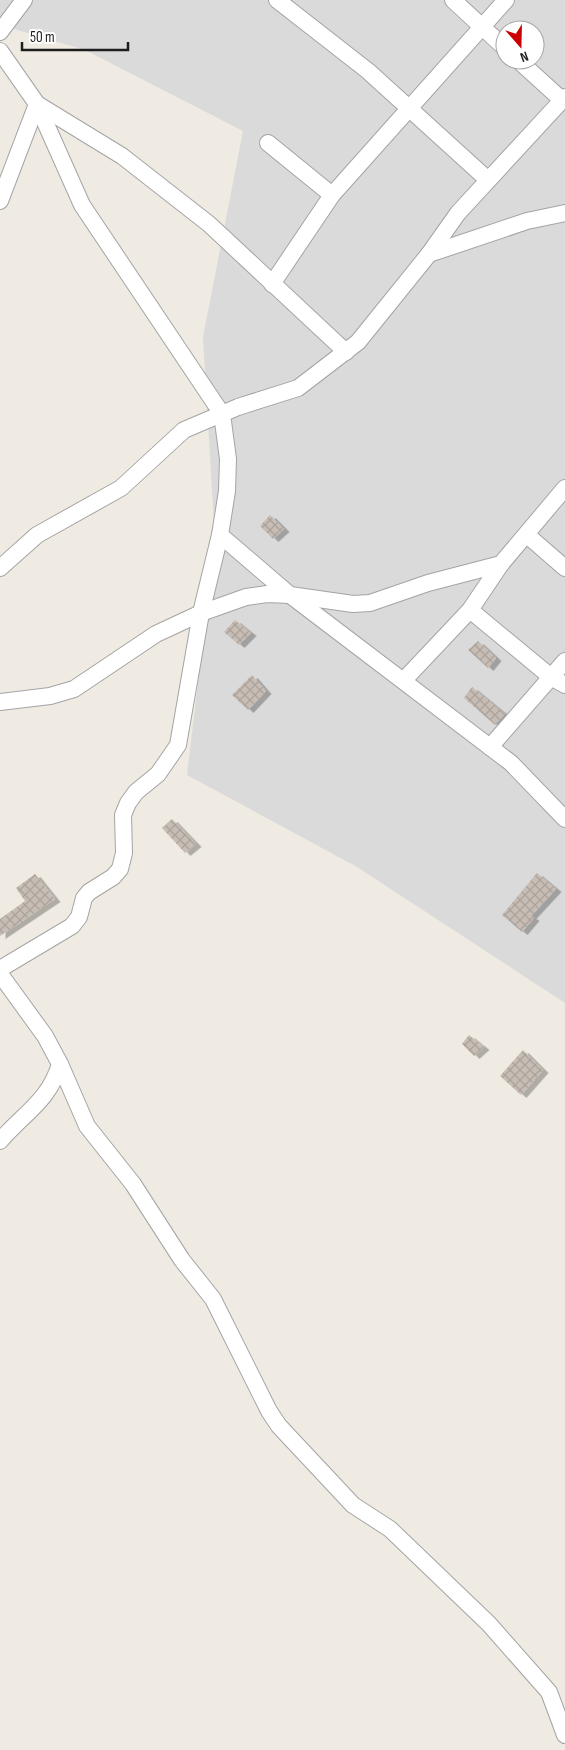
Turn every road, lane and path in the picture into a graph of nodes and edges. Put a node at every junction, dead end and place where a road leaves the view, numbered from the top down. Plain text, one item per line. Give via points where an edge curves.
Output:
1 (24, 0) edge
2 (277, 0) edge
3 (452, 0) edge
4 (506, 0) edge
5 (482, 26) junction
6 (0, 32) edge
7 (495, 38) edge
8 (0, 51) edge
9 (530, 70) edge
10 (564, 98) edge
11 (37, 104) junction
12 (409, 109) junction
13 (268, 143) dead end
14 (488, 180) junction
15 (332, 195) junction
16 (0, 201) edge
17 (565, 213) edge
18 (429, 254) junction
19 (272, 284) junction
20 (346, 352) junction
21 (222, 414) junction
22 (565, 488) edge
23 (220, 535) junction
24 (527, 535) junction
25 (501, 564) junction
26 (0, 568) edge
27 (565, 568) edge
28 (290, 594) junction
29 (470, 610) junction
30 (201, 613) junction
31 (565, 662) edge
32 (404, 680) junction
33 (558, 681) edge
34 (0, 702) edge
35 (490, 747) junction
36 (565, 819) edge
37 (0, 969) edge
38 (0, 974) edge
39 (60, 1064) junction
40 (0, 1141) edge
41 (549, 1692) junction
42 (565, 1696) edge
43 (565, 1735) edge

1 - 6 street
2 - 12 street via 368,71
3 - 5 street
4 - 5 street
5 - 7 street
5 - 12 street
8 - 11 street
9 - 10 street
10 - 14 street
11 - 16 street
11 - 19 street via 122,156 209,224
11 - 21 street via 82,206
12 - 14 street
12 - 15 street
13 - 15 street
14 - 18 street via 458,213
15 - 19 street
17 - 18 street via 527,221
18 - 20 street via 358,342
19 - 20 street
20 - 21 street via 298,388
21 - 23 street via 228,459
21 - 26 street via 181,432 121,488 38,535
22 - 24 street
23 - 28 street
23 - 30 street
24 - 25 street
24 - 27 street
25 - 28 street via 370,602 353,604
25 - 29 street
28 - 30 street via 246,597
28 - 32 street
29 - 32 street
29 - 33 street
30 - 34 street via 156,634 74,688 50,696
30 - 37 street via 178,745 158,774 128,803 123,815 124,861 120,869 88,892 79,917 72,926
31 - 33 street
32 - 35 street
33 - 35 street
35 - 36 street via 511,763
38 - 39 street via 45,1036
39 - 40 street via 55,1080 42,1101
39 - 41 street via 87,1126 133,1184 182,1260 213,1299 279,1426 353,1504 390,1529 489,1624
41 - 42 street
41 - 43 street

